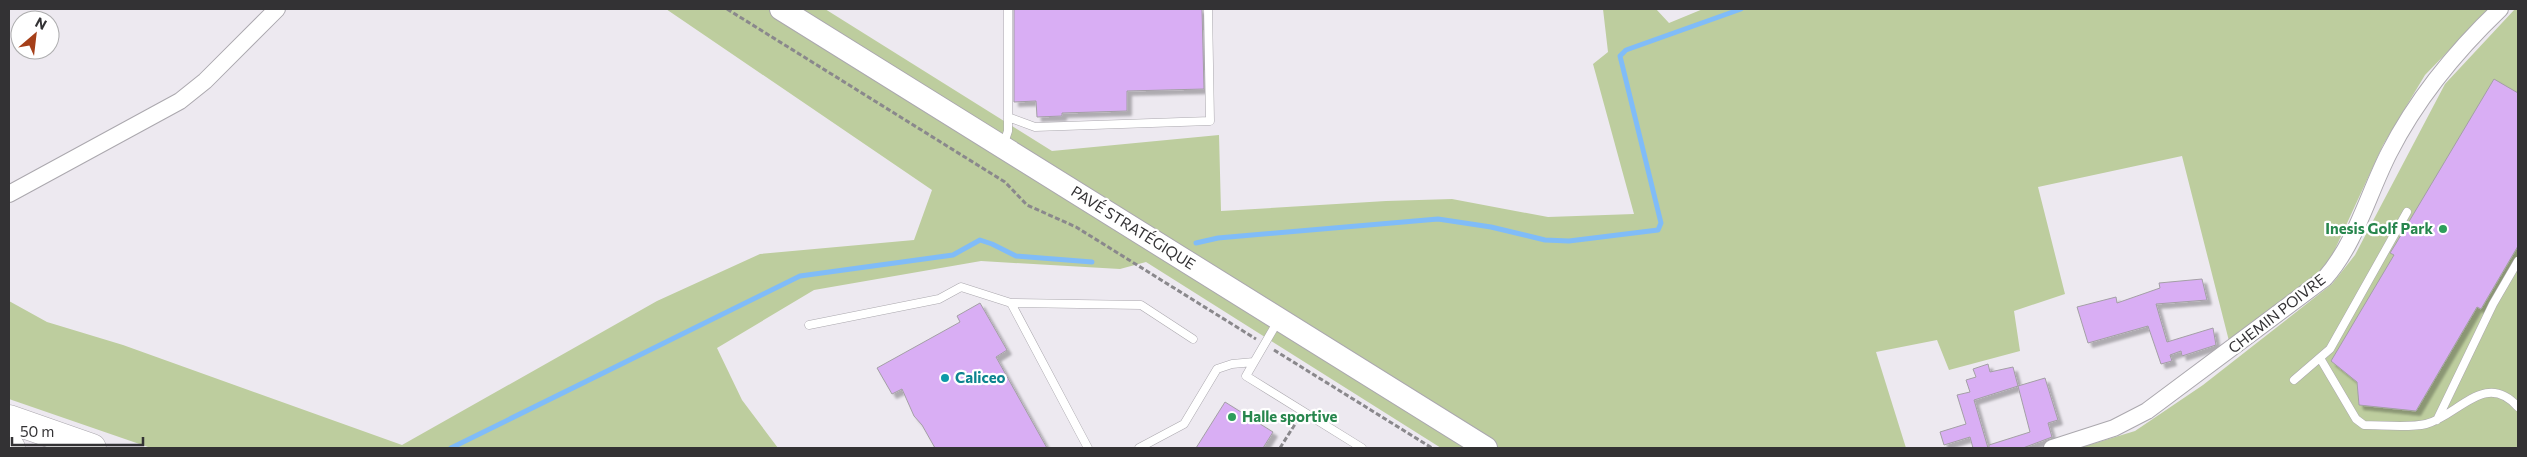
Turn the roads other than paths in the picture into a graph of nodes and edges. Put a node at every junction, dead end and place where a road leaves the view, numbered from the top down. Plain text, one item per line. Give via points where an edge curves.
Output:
1 (277, 9) edge
2 (781, 9) edge
3 (1008, 9) edge
4 (1208, 9) edge
5 (2500, 9) edge
6 (1008, 117) junction
7 (1003, 147) junction
8 (9, 194) edge
9 (2407, 212) dead end
10 (2518, 261) edge
11 (1011, 303) junction
12 (1280, 320) junction
13 (809, 325) dead end
14 (1193, 339) dead end
15 (2320, 358) junction
16 (1254, 362) junction
17 (2294, 380) dead end
18 (2518, 408) edge
19 (9, 420) edge
20 (2437, 420) junction
21 (92, 448) edge
22 (1088, 448) edge
23 (1139, 448) edge
24 (1362, 448) edge
25 (1486, 448) edge
26 (2052, 448) edge

1 - 8 street via 205,81 180,101
2 - 7 main road, PAVÉ STRATÉGIQUE
3 - 6 lane
4 - 6 lane via 1210,121 1035,127
5 - 26 street, CHEMIN POIVRE via 2452,61 2405,126 2383,164 2344,252 2325,278 2152,408 2114,428
6 - 7 lane
7 - 12 main road, PAVÉ STRATÉGIQUE
9 - 15 lane via 2330,349
10 - 20 lane via 2493,304
11 - 13 lane via 961,287 939,299
11 - 14 lane via 1140,305
11 - 22 lane
12 - 16 lane
12 - 25 main road, PAVÉ STRATÉGIQUE
15 - 17 lane
15 - 20 lane via 2356,419 2364,425 2425,424
16 - 23 lane via 1217,369 1184,424
16 - 24 lane via 1246,376
18 - 20 lane via 2503,397 2486,392 2469,398
19 - 21 highway

